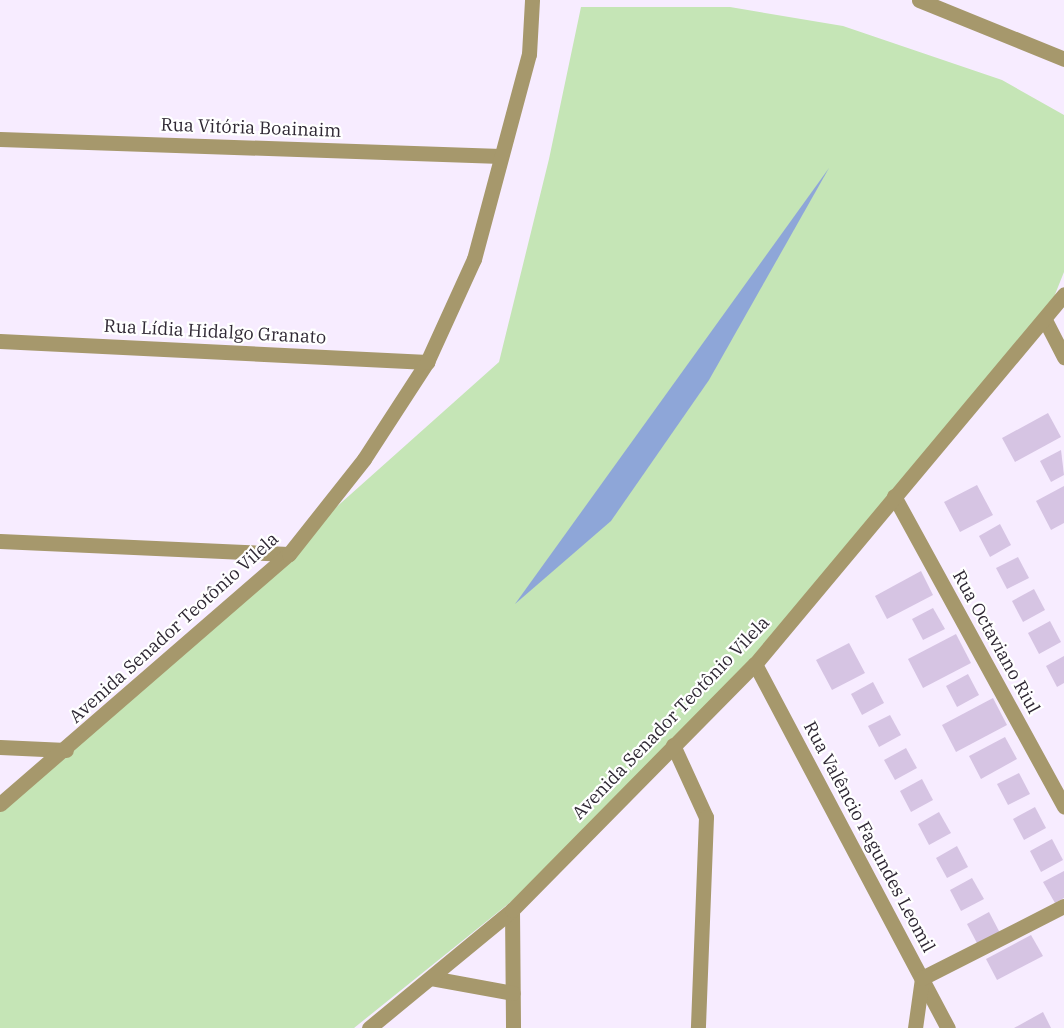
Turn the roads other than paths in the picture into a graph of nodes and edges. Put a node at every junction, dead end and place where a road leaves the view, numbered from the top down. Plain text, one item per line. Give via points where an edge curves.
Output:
1 (532, 0) edge
2 (919, 0) edge
3 (1064, 59) edge
4 (0, 139) edge
5 (501, 156) junction
6 (1064, 294) edge
7 (1045, 320) junction
8 (0, 341) edge
9 (1064, 357) edge
10 (428, 362) junction
11 (894, 496) junction
12 (0, 541) edge
13 (290, 554) junction
14 (755, 664) junction
15 (673, 745) junction
16 (0, 747) edge
17 (66, 750) junction
18 (0, 804) edge
19 (1064, 807) edge
20 (1064, 906) edge
21 (512, 910) junction
22 (431, 978) junction
23 (922, 978) junction
24 (513, 993) junction
25 (369, 1028) edge
26 (513, 1028) edge
27 (698, 1028) edge
28 (915, 1028) edge
29 (948, 1028) edge

1 - 5 street, Avenida Senador Teotônio Vilela via 529,54
2 - 3 street
4 - 5 street, Rua Vitória Boainaim
5 - 10 street, Avenida Senador Teotônio Vilela via 474,259
6 - 7 street, Avenida Senador Teotônio Vilela
7 - 9 street
7 - 11 street, Avenida Senador Teotônio Vilela
8 - 10 street, Rua Lídia Hidalgo Granato
10 - 13 street, Avenida Senador Teotônio Vilela via 364,459
11 - 14 street, Avenida Senador Teotônio Vilela
11 - 19 street, Rua Octaviano Riul
12 - 13 street
13 - 17 street, Avenida Senador Teotônio Vilela
14 - 15 street, Avenida Senador Teotônio Vilela
14 - 23 street, Rua Valêncio Fagundes Leomil
15 - 21 street, Avenida Senador Teotônio Vilela
15 - 27 street via 706,817
16 - 17 street
17 - 18 street, Avenida Senador Teotônio Vilela
20 - 23 street
21 - 22 street, Avenida Senador Teotônio Vilela
21 - 24 street
22 - 24 street
22 - 25 street, Avenida Senador Teotônio Vilela
23 - 28 street
23 - 29 street, Rua Valêncio Fagundes Leomil
24 - 26 street

